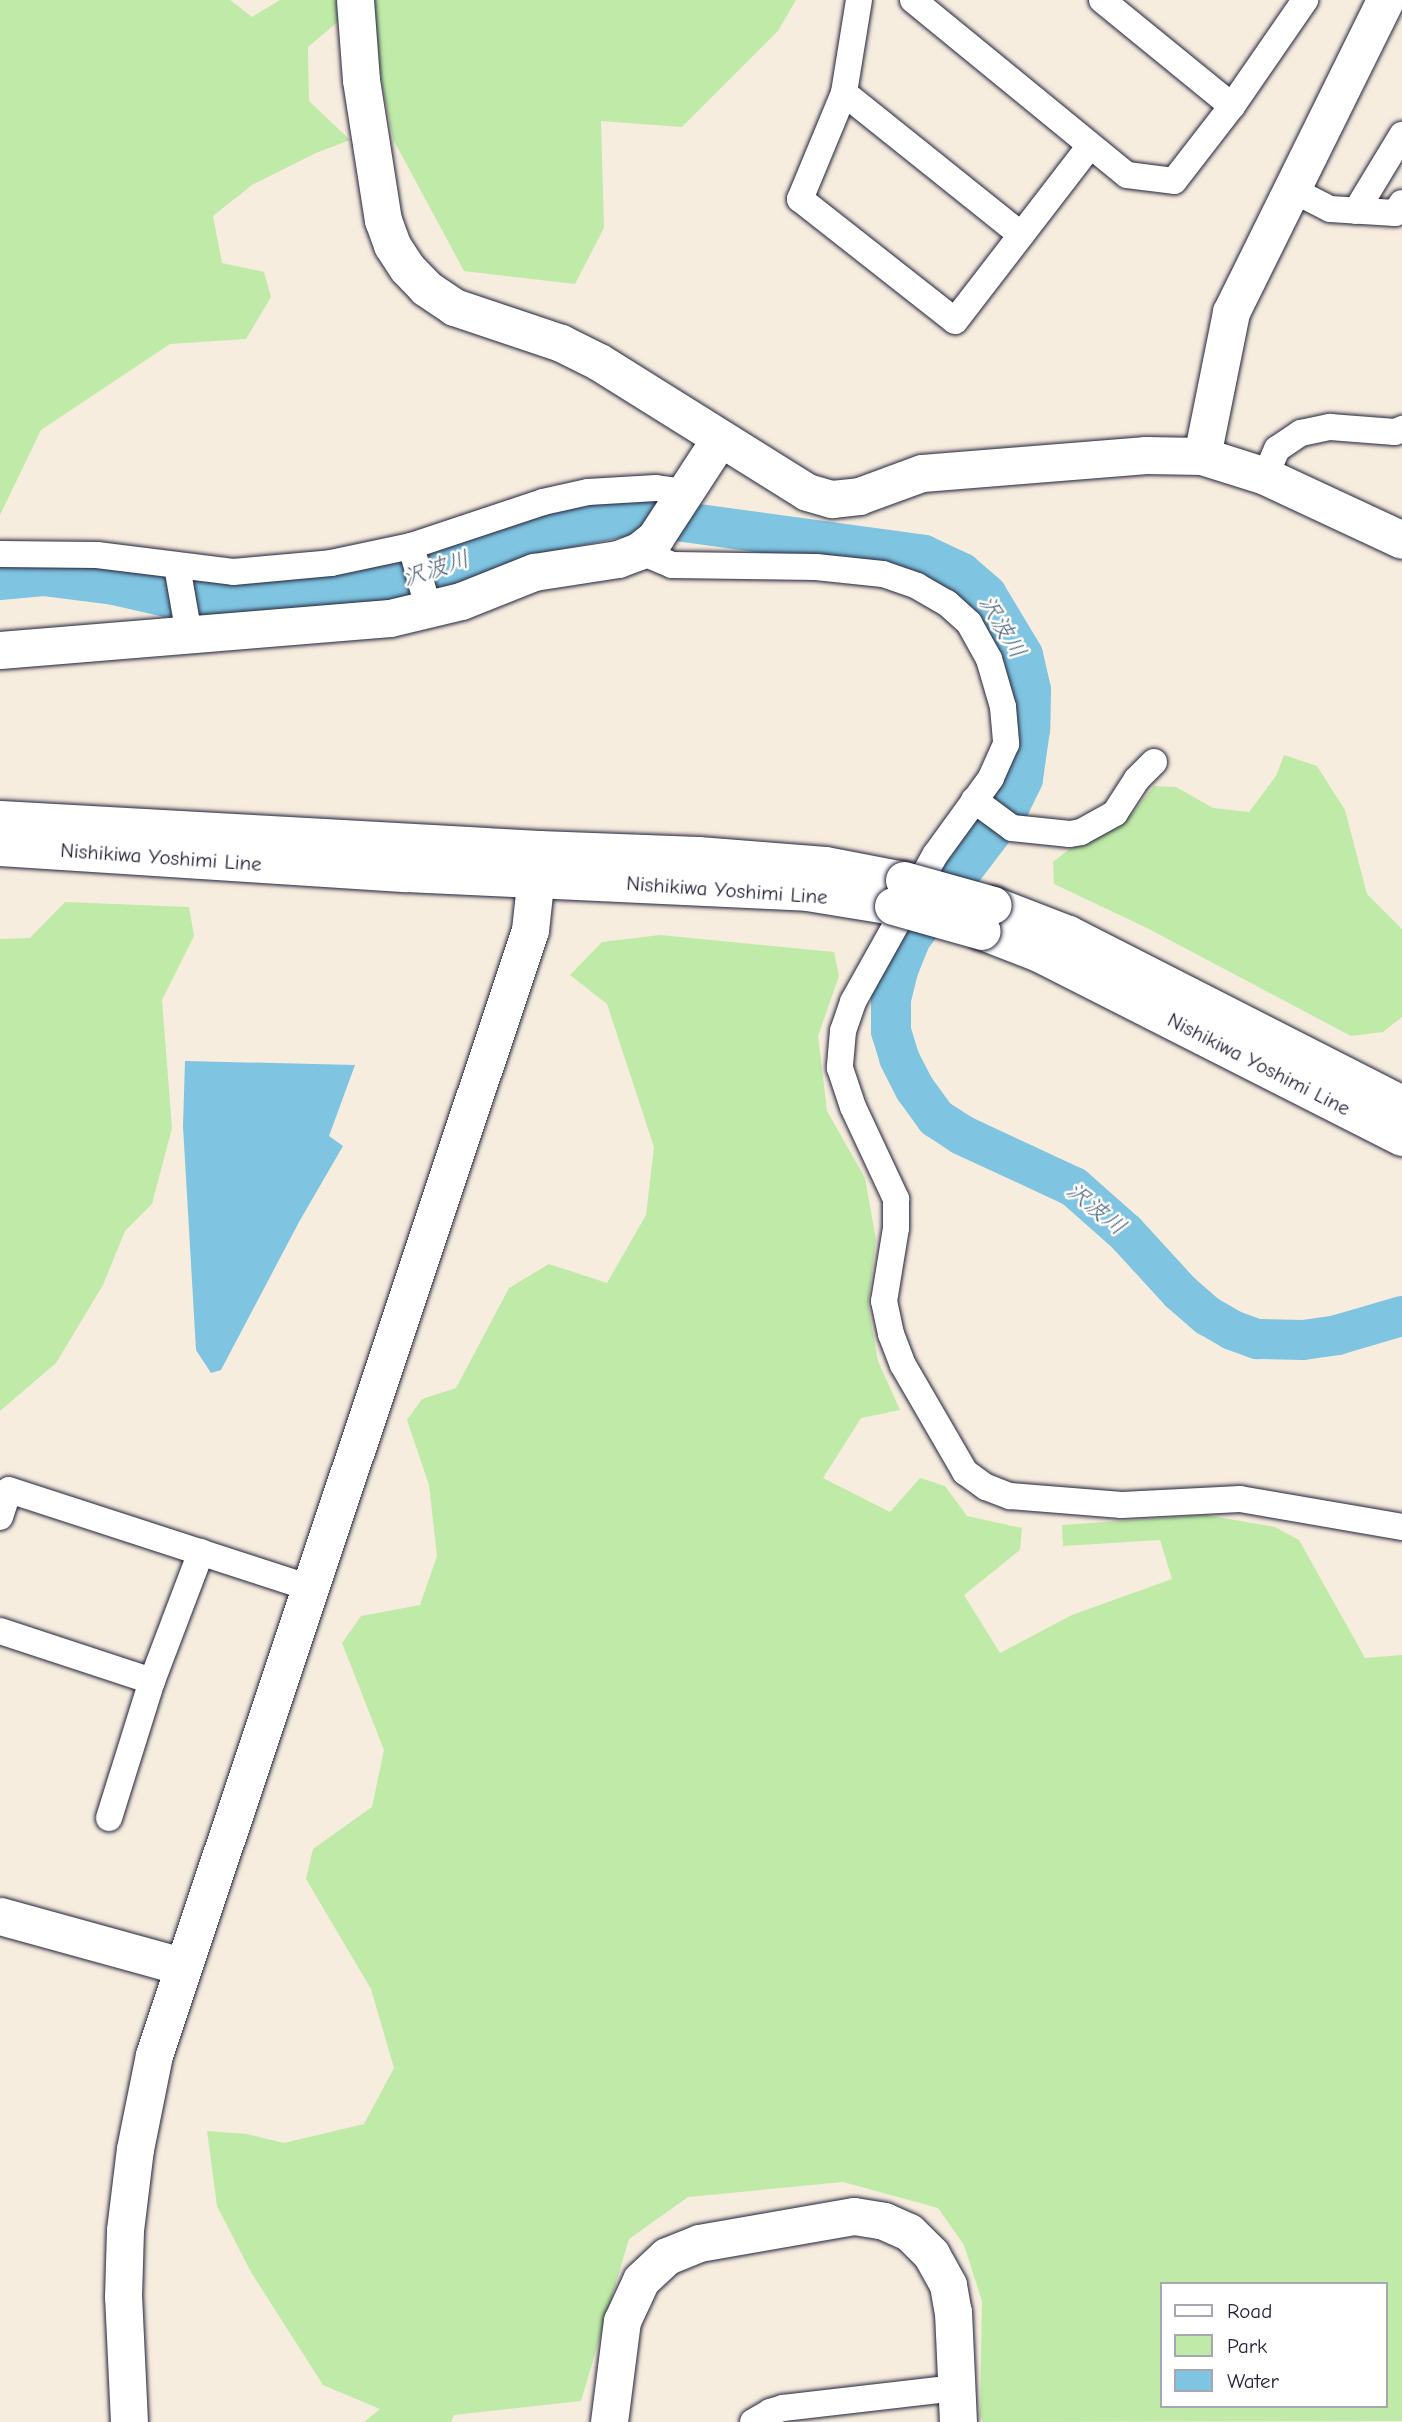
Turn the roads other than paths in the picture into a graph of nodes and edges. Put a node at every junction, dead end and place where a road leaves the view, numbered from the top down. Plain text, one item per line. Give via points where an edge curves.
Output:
1 (355, 0) edge
2 (859, 0) edge
3 (913, 0) edge
4 (1102, 0) edge
5 (1385, 0) edge
6 (1299, 2) edge
7 (844, 93) junction
8 (1233, 106) junction
9 (1402, 135) edge
10 (1090, 146) junction
11 (1289, 188) junction
12 (1402, 203) edge
13 (1356, 211) junction
14 (1021, 235) junction
15 (1402, 429) edge
16 (719, 440) junction
17 (1202, 456) junction
18 (1265, 476) junction
19 (684, 494) junction
20 (1402, 540) edge
21 (647, 545) junction
22 (412, 550) junction
23 (0, 554) edge
24 (179, 573) junction
25 (427, 603) junction
26 (188, 629) junction
27 (0, 650) edge
28 (1154, 762) dead end
29 (978, 804) junction
30 (0, 819) edge
31 (0, 847) edge
32 (537, 864) junction
33 (988, 918) junction
34 (1402, 1104) edge
35 (1402, 1137) edge
36 (0, 1517) edge
37 (1402, 1527) edge
38 (201, 1552) junction
39 (309, 1587) junction
40 (0, 1631) edge
41 (152, 1681) junction
42 (109, 1818) dead end
43 (0, 1916) edge
44 (181, 1966) junction
45 (957, 2405) edge
46 (129, 2422) edge
47 (609, 2422) edge
48 (753, 2422) edge

1 - 16 street via 361,80 383,220 407,268 454,307 561,343 600,362
2 - 7 street
3 - 10 street
4 - 8 street
5 - 11 street
6 - 8 street
7 - 14 street
7 - 14 street via 800,199 954,321
8 - 10 street via 1174,181 1127,175
9 - 13 street
10 - 14 street
11 - 13 street via 1330,209
11 - 17 street via 1231,312
12 - 13 street via 1395,213
15 - 18 street via 1330,427 1301,433 1277,449
16 - 17 street via 807,492 832,499 859,496 922,472 1146,455
16 - 19 street
17 - 18 street
18 - 20 street
19 - 21 street
19 - 22 street via 656,488 588,492 543,502
21 - 25 street via 595,564 534,572
21 - 29 street via 672,565 883,574 917,586 947,604 969,623 989,659 1003,708 1006,744
22 - 24 street via 331,563
22 - 25 street
23 - 24 street via 143,558
24 - 26 street
25 - 26 street via 390,618
26 - 27 street
28 - 29 street via 1115,813 1081,832 1012,828
29 - 37 street via 935,855 853,1002 843,1031 840,1068 896,1199 884,1301 891,1334 903,1365 965,1472 1010,1496 1122,1505 1240,1499
30 - 32 street, Nishikiwa Yoshimi Line
31 - 32 street, Nishikiwa Yoshimi Line via 406,873
32 - 33 street, Nishikiwa Yoshimi Line, bridge via 698,855 825,865 899,893
32 - 39 street via 530,930
33 - 34 street, Nishikiwa Yoshimi Line via 1068,934
33 - 35 street, Nishikiwa Yoshimi Line via 1039,953
36 - 38 street via 9,1490
38 - 39 street
38 - 41 street
39 - 44 street
40 - 41 street
41 - 42 street
43 - 44 street
44 - 46 street via 154,2055 125,2230
45 - 47 street via 948,2285 931,2254 909,2232 884,2221 854,2216 699,2243 667,2256 641,2280 622,2321
45 - 48 street via 783,2408

